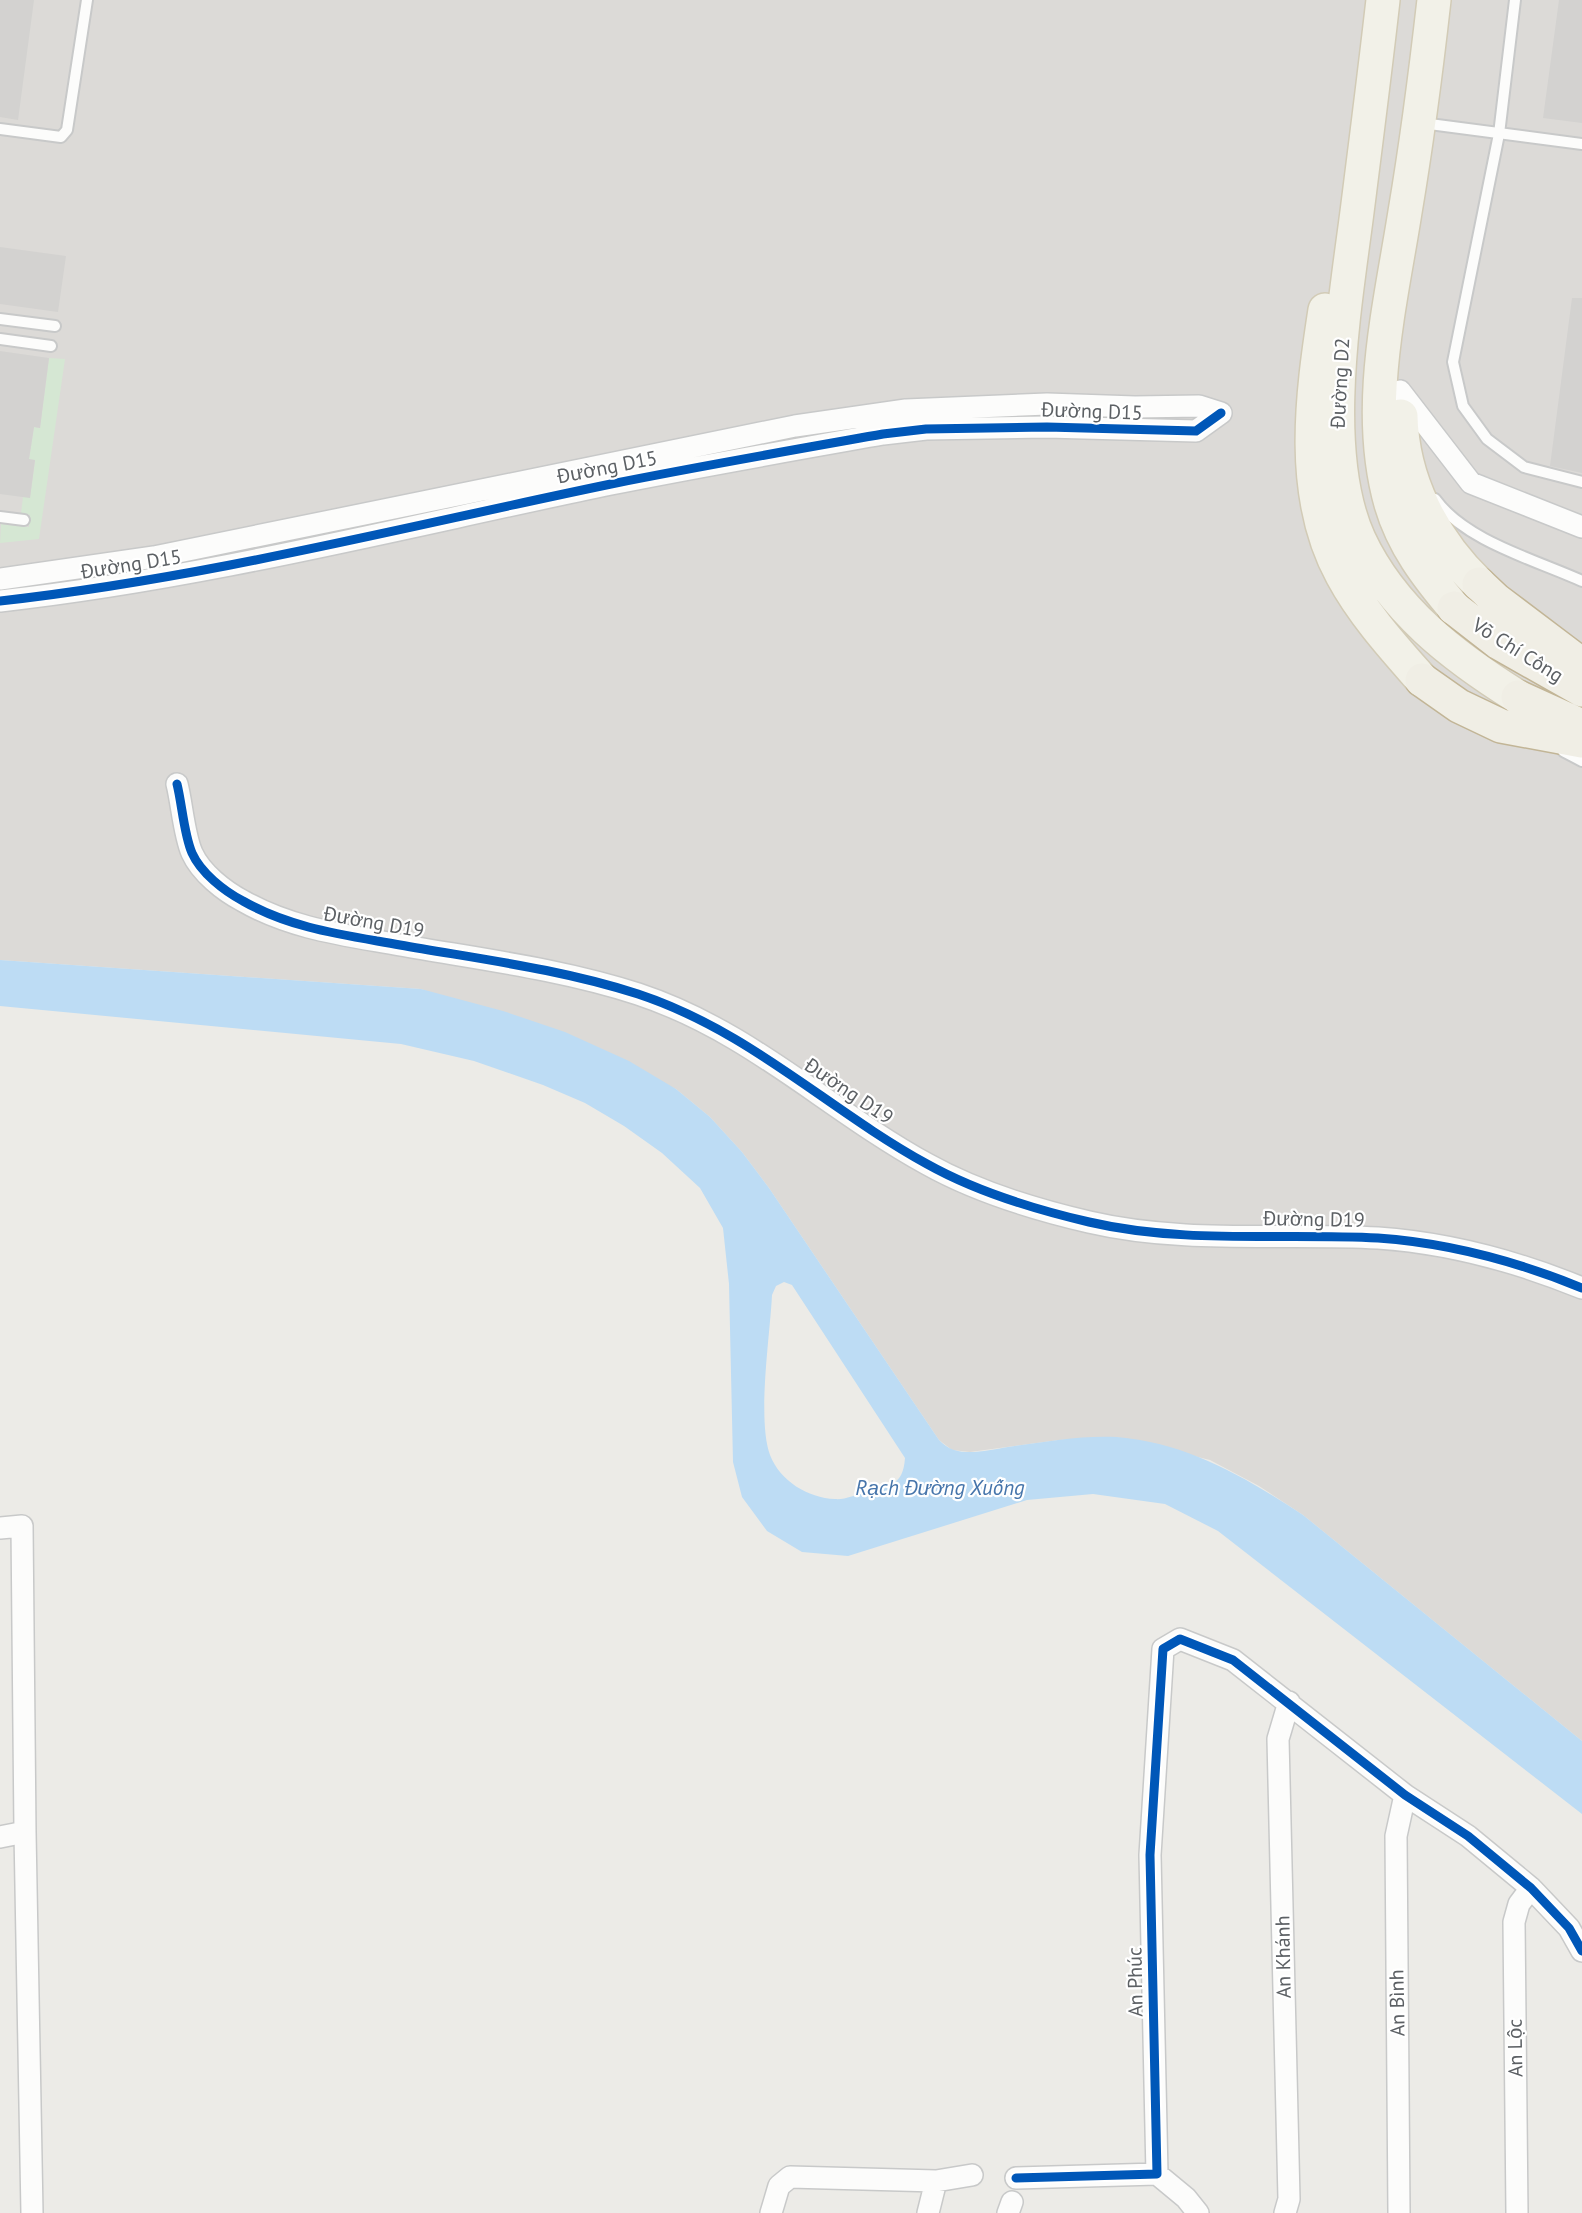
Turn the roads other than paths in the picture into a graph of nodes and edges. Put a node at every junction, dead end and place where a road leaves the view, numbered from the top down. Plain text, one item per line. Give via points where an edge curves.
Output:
1 (87, 0) edge
2 (1368, 0) edge
3 (1383, 0) edge
4 (1434, 0) edge
5 (1446, 0) edge
6 (1515, 0) edge
7 (1425, 123) junction
8 (0, 129) edge
9 (1499, 134) junction
10 (1582, 144) edge
11 (0, 319) edge
12 (55, 326) dead end
13 (0, 339) edge
14 (51, 346) dead end
15 (1400, 391) junction
16 (1401, 445) junction
17 (1582, 482) edge
18 (0, 517) edge
19 (24, 520) dead end
20 (1582, 527) edge
21 (0, 579) edge
22 (1582, 581) edge
23 (1479, 584) joint
24 (0, 601) edge
25 (1454, 608) joint
26 (1582, 665) edge
27 (1422, 680) joint
28 (1582, 690) edge
29 (1518, 697) joint
30 (1582, 726) edge
31 (1532, 732) junction
32 (1582, 741) edge
33 (1582, 761) edge
34 (177, 784) dead end
35 (1582, 1288) edge
36 (0, 1528) edge
37 (1289, 1702) junction
38 (1405, 1795) junction
39 (25, 1832) junction
40 (0, 1837) edge
41 (1531, 1888) junction
42 (1582, 1951) edge
43 (1157, 2174) junction
44 (972, 2175) dead end
45 (1016, 2178) dead end
46 (936, 2181) junction
47 (32, 2213) edge
48 (771, 2213) edge
49 (928, 2213) edge
50 (1198, 2213) edge
51 (1285, 2213) edge
52 (1399, 2213) edge
53 (1516, 2213) edge

1 - 8 lane via 67,130 61,137
2 - 27 main road, Đường D2 via 1311,406 1316,479 1321,520 1340,573 1361,607
3 - 29 main road, Đường D2 via 1344,321 1339,466 1359,539 1393,594 1428,633 1474,670
4 - 7 main road, Đường D2
5 - 7 main road, Đường D2
6 - 9 lane
7 - 9 lane
7 - 15 main road, Đường D2 via 1403,326
7 - 25 main road, Đường D2 via 1378,408 1384,473 1401,533 1423,572
9 - 10 lane
9 - 17 lane via 1452,362 1463,406 1487,439 1524,467
11 - 12 lane
13 - 14 lane
15 - 16 main road, Đường D2
15 - 20 street via 1471,483
16 - 22 lane via 1431,495 1455,520 1499,546
16 - 23 main road, Đường D2 via 1415,488 1435,529
18 - 19 lane
21 - 24 street, Đường D15 via 154,556 795,426 906,410 1047,404 1199,406 1221,413 1196,431 1047,427 926,429 884,434 612,484 197,571
23 - 26 highway, Võ Chí Công
25 - 28 highway, Võ Chí Công via 1499,643
27 - 31 highway via 1459,706 1490,721
29 - 30 highway, Võ Chí Công
31 - 32 highway
31 - 33 lane
34 - 35 street, Đường D19 via 192,853 210,877 273,918 313,930 538,969 639,994 750,1045 925,1163 966,1184 1023,1205 1150,1233 1376,1238 1428,1243 1484,1253
36 - 39 street via 22,1526
37 - 38 street
37 - 43 street, An Phúc via 1233,1660 1180,1639 1163,1649 1150,1855
37 - 51 street, An Khánh via 1278,1739 1289,2199
38 - 41 street via 1468,1836
38 - 52 street, An Bình via 1395,1836
39 - 40 street
39 - 47 street
41 - 42 street via 1569,1928
41 - 53 street, An Lộc via 1519,1904 1514,1922
43 - 45 street
43 - 50 street
44 - 46 street
46 - 48 street via 790,2177 779,2186
46 - 49 street

